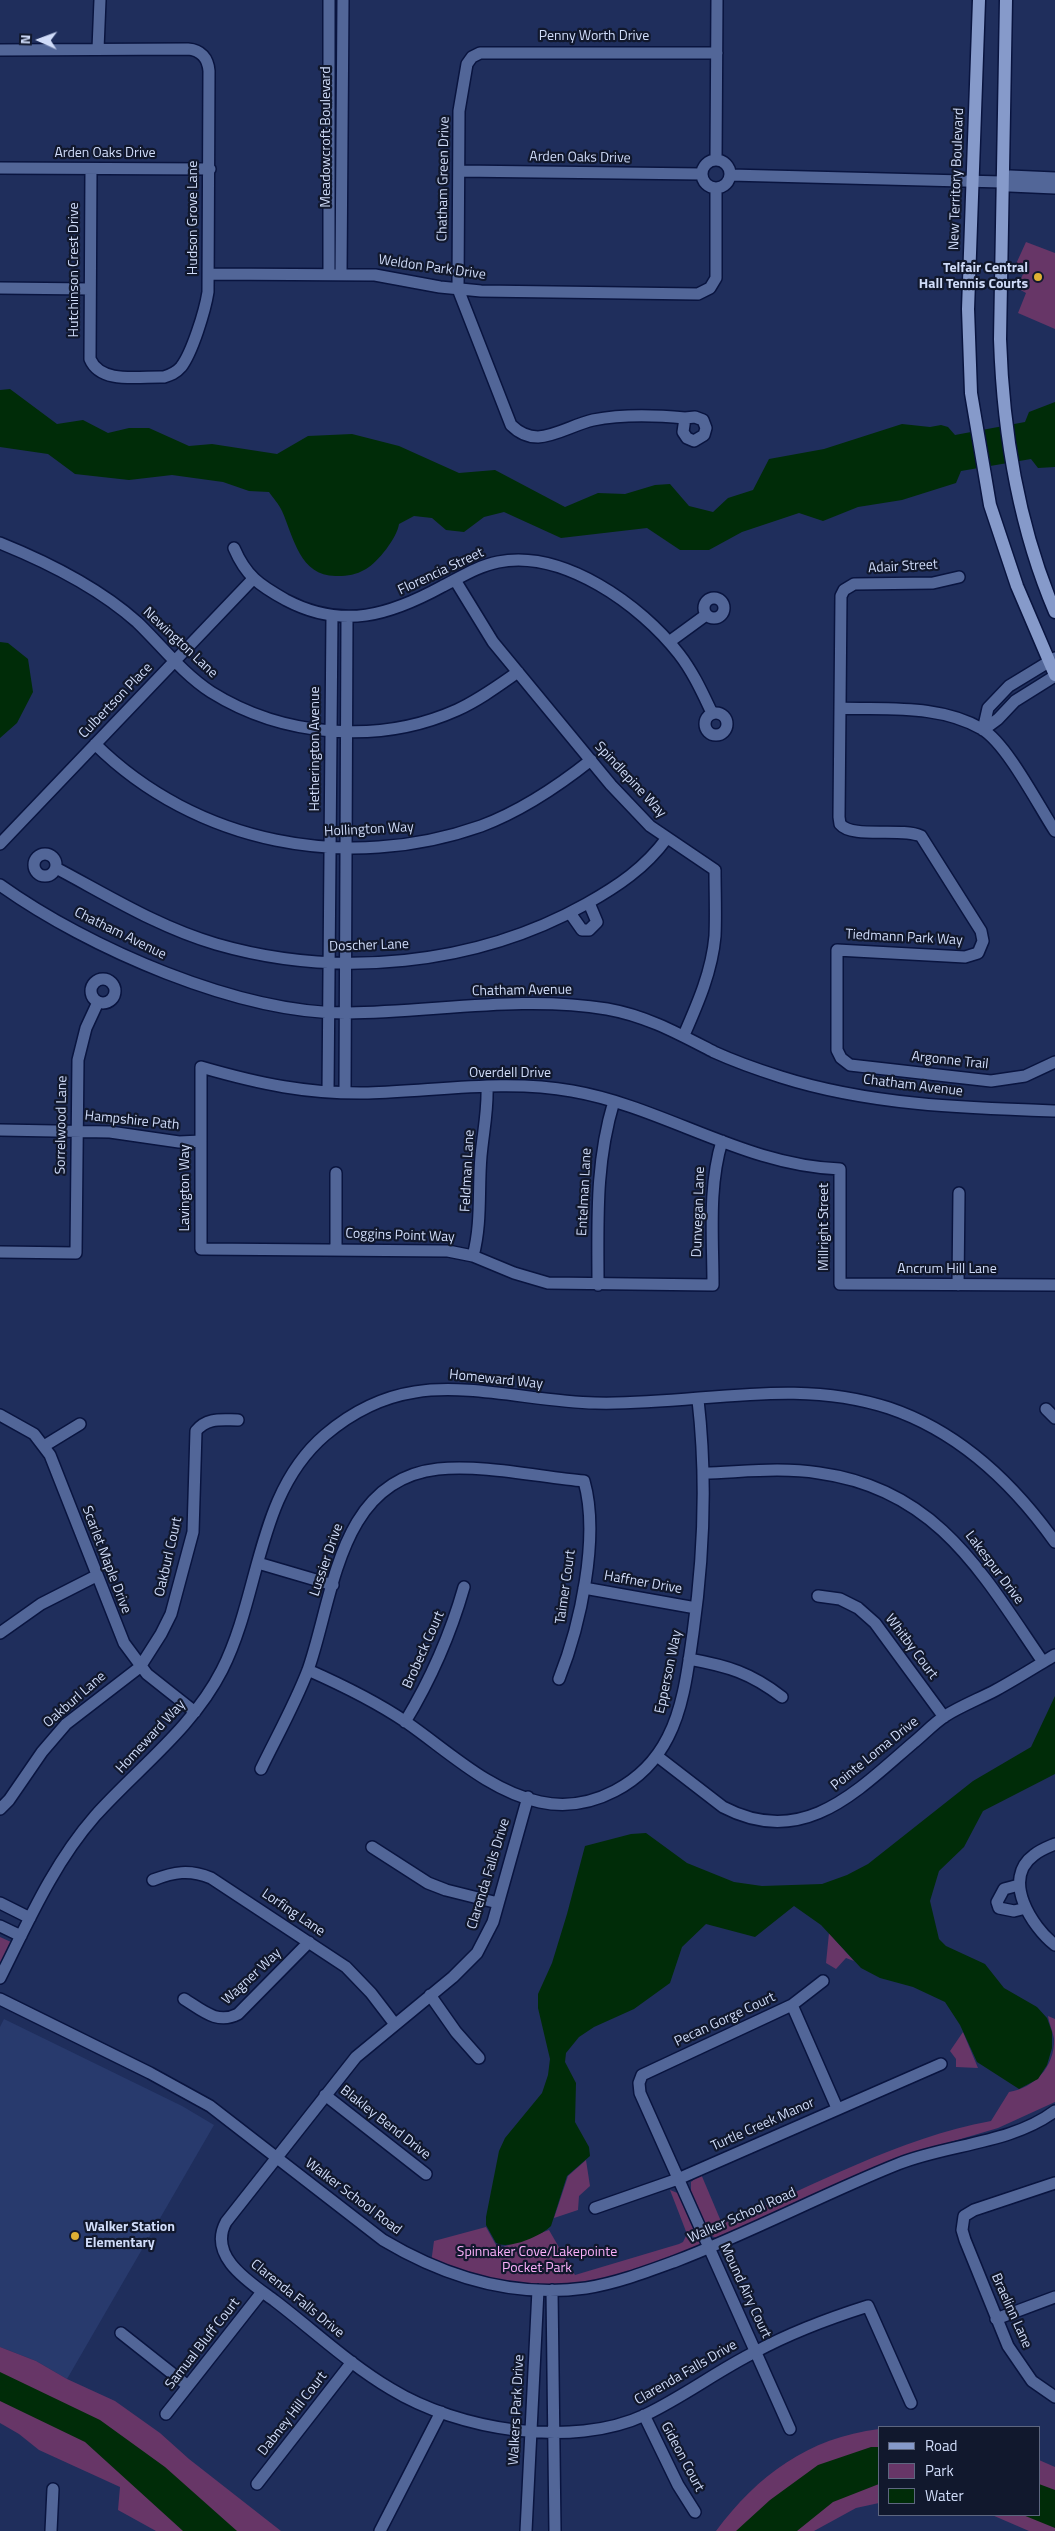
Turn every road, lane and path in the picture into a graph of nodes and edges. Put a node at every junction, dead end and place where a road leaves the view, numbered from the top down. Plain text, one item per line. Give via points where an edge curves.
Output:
1 (100, 0) edge
2 (330, 0) edge
3 (343, 0) edge
4 (717, 0) edge
5 (979, 0) edge
6 (1006, 0) edge
7 (98, 49) junction
8 (0, 50) edge
9 (717, 53) junction
10 (472, 57) joint
11 (716, 160) junction
12 (0, 168) edge
13 (91, 168) junction
14 (210, 169) junction
15 (459, 171) junction
16 (701, 174) junction
17 (730, 175) junction
18 (1055, 178) edge
19 (972, 181) junction
20 (1002, 182) junction
21 (716, 188) junction
22 (1055, 188) edge
23 (210, 274) junction
24 (335, 274) junction
25 (0, 288) edge
26 (90, 289) junction
27 (458, 289) junction
28 (96, 369) joint
29 (684, 418) dead end
30 (0, 543) edge
31 (234, 548) dead end
32 (959, 577) dead end
33 (254, 579) junction
34 (455, 580) junction
35 (848, 587) joint
36 (1055, 612) edge
37 (706, 615) dead end
38 (332, 616) junction
39 (347, 617) junction
40 (669, 642) junction
41 (1052, 660) edge
42 (175, 661) junction
43 (518, 672) junction
44 (1055, 675) edge
45 (840, 708) junction
46 (712, 713) dead end
47 (983, 730) junction
48 (331, 731) junction
49 (346, 731) junction
50 (95, 744) junction
51 (591, 760) junction
52 (1055, 831) edge
53 (667, 838) junction
54 (0, 844) edge
55 (331, 848) junction
56 (346, 848) junction
57 (56, 868) dead end
58 (0, 885) edge
59 (589, 903) junction
60 (570, 914) junction
61 (330, 963) junction
62 (347, 963) junction
63 (98, 1002) dead end
64 (329, 1012) junction
65 (347, 1013) junction
66 (684, 1035) junction
67 (841, 1058) joint
68 (1055, 1062) edge
69 (201, 1067) joint
70 (487, 1087) junction
71 (328, 1092) junction
72 (346, 1093) junction
73 (614, 1101) junction
74 (1055, 1111) edge
75 (0, 1130) edge
76 (77, 1130) junction
77 (201, 1141) junction
78 (722, 1141) junction
79 (840, 1169) joint
80 (336, 1173) dead end
81 (959, 1194) dead end
82 (201, 1249) joint
83 (336, 1249) junction
84 (0, 1252) edge
85 (473, 1256) junction
86 (840, 1284) joint
87 (598, 1285) junction
88 (713, 1285) joint
89 (958, 1285) junction
90 (1055, 1285) edge
91 (698, 1400) junction
92 (1046, 1409) dead end
93 (0, 1415) edge
94 (1055, 1418) edge
95 (238, 1420) dead end
96 (80, 1424) dead end
97 (44, 1446) junction
98 (704, 1473) junction
99 (589, 1496) joint
100 (1055, 1542) edge
101 (258, 1563) junction
102 (96, 1576) junction
103 (333, 1585) junction
104 (464, 1587) dead end
105 (584, 1588) junction
106 (818, 1596) dead end
107 (696, 1608) junction
108 (0, 1633) edge
109 (1055, 1655) edge
110 (690, 1659) junction
111 (1043, 1662) junction
112 (140, 1667) junction
113 (308, 1670) junction
114 (559, 1679) dead end
115 (782, 1697) dead end
116 (195, 1712) junction
117 (944, 1717) junction
118 (405, 1722) junction
119 (657, 1756) junction
120 (261, 1769) dead end
121 (528, 1797) junction
122 (0, 1809) edge
123 (1055, 1844) edge
124 (372, 1847) dead end
125 (153, 1880) dead end
126 (1019, 1885) junction
127 (0, 1903) edge
128 (498, 1903) junction
129 (1026, 1908) junction
130 (30, 1918) junction
131 (0, 1926) edge
132 (21, 1936) junction
133 (310, 1942) junction
134 (1055, 1945) edge
135 (0, 1978) edge
136 (823, 1980) dead end
137 (430, 1994) junction
138 (0, 1999) edge
139 (184, 1999) dead end
140 (792, 2005) junction
141 (394, 2024) junction
142 (479, 2058) dead end
143 (941, 2064) dead end
144 (639, 2083) joint
145 (325, 2096) junction
146 (837, 2108) junction
147 (1055, 2111) edge
148 (276, 2157) junction
149 (426, 2174) dead end
150 (678, 2179) junction
151 (1055, 2183) edge
152 (595, 2208) dead end
153 (709, 2248) junction
154 (538, 2290) junction
155 (552, 2290) junction
156 (262, 2292) junction
157 (1055, 2297) edge
158 (996, 2319) junction
159 (120, 2333) dead end
160 (756, 2351) junction
161 (352, 2362) junction
162 (188, 2386) junction
163 (1055, 2398) edge
164 (911, 2402) dead end
165 (441, 2412) junction
166 (166, 2414) dead end
167 (644, 2415) junction
168 (790, 2429) dead end
169 (531, 2431) junction
170 (556, 2432) junction
171 (257, 2484) dead end
172 (53, 2489) dead end
173 (695, 2512) dead end
174 (51, 2531) edge
175 (380, 2531) edge
176 (526, 2531) edge
177 (555, 2531) edge

1 - 7 street
2 - 24 street, Meadowcroft Boulevard
3 - 24 street, Meadowcroft Boulevard
4 - 9 street
5 - 19 main road, New Territory Boulevard
6 - 20 main road
7 - 8 street
7 - 14 street, Hudson Grove Lane via 188,49 198,51 206,58 209,71
9 - 10 street, Penny Worth Drive via 485,52
9 - 11 street
10 - 15 street, Chatham Green Drive via 459,111
11 - 16 street via 706,164
11 - 17 street via 726,163
12 - 13 street, Arden Oaks Drive
13 - 14 street, Arden Oaks Drive
13 - 26 street, Hutchinson Crest Drive
14 - 23 street, Hudson Grove Lane
15 - 16 street, Arden Oaks Drive
15 - 27 street, Chatham Green Drive
16 - 21 street via 706,185
17 - 19 street
17 - 21 street via 726,185
18 - 20 street via 1010,176
19 - 20 street
19 - 41 main road, New Territory Boulevard via 968,357 976,426 990,505 1017,586
20 - 22 street via 1010,186
20 - 36 main road via 1002,390 1012,467 1036,565
21 - 27 street, Weldon Park Drive via 716,278 710,288 694,294
23 - 24 street, Weldon Park Drive
23 - 28 street, Hudson Grove Lane via 202,316 184,362 176,372 164,377 114,376
24 - 27 street, Weldon Park Drive via 394,277
25 - 26 street
26 - 28 street, Hutchinson Crest Drive via 90,351
27 - 29 street, Chatham Green Drive via 507,418 516,430 526,435 547,435 610,417
30 - 42 street, Newington Lane via 54,567 112,604 135,621
31 - 33 street, Florencia Street via 243,568
32 - 35 street, Adair Street via 933,583 854,584
33 - 38 street, Florencia Street via 294,604
33 - 42 street, Culbertson Place
34 - 39 street, Florencia Street via 385,613
34 - 40 street, Florencia Street via 479,567 499,562 530,560 558,566 626,603
34 - 43 street, Spindlepine Way via 493,642
35 - 45 street, Tiedmann Park Way via 840,601
37 - 40 street
38 - 39 street, Florencia Street
38 - 48 street, Hetherington Avenue
39 - 49 street
40 - 46 street, Florencia Street via 696,680
41 - 44 main road, New Territory Boulevard
41 - 47 street via 1009,686 988,708
42 - 48 street, Newington Lane via 210,691 236,705 285,724
42 - 50 street, Culbertson Place
43 - 49 street, Newington Lane via 477,700 435,718 392,729
43 - 51 street, Spindlepine Way
44 - 47 street via 1015,701
45 - 47 street via 932,711
45 - 67 street, Tiedmann Park Way via 840,824 848,830 911,831 921,836 981,931 983,941 978,952 965,957 837,950 837,1050
47 - 52 street via 1004,751
48 - 49 street, Newington Lane
48 - 55 street, Hetherington Avenue
49 - 56 street
50 - 54 street, Culbertson Place
50 - 55 street, Hollington Way via 137,781 187,811 244,833
51 - 53 street, Spindlepine Way via 630,806
51 - 56 street, Hollington Way via 540,797 482,826 413,844
53 - 59 street, Doscher Lane via 628,880
53 - 66 street, Spindlepine Way via 715,870 715,937 710,965
55 - 56 street, Hollington Way
55 - 61 street, Hetherington Avenue
56 - 62 street
57 - 61 street, Doscher Lane via 113,901 178,932 260,954
58 - 64 street, Chatham Avenue via 104,945 170,975 268,1004
59 - 60 street, Doscher Lane
59 - 60 street via 597,922 588,930 582,930
60 - 62 street, Doscher Lane via 529,931 459,952 385,962
61 - 62 street, Doscher Lane
61 - 64 street, Hetherington Avenue
62 - 65 street
63 - 76 street, Sorrelwood Lane via 78,1060
64 - 65 street, Chatham Avenue
64 - 71 street, Hetherington Avenue
65 - 66 street, Chatham Avenue via 551,1003 611,1010
65 - 72 street
66 - 74 street, Chatham Avenue via 746,1065 837,1091 945,1106
67 - 68 street, Argonne Trail via 850,1065 991,1081 1025,1076
69 - 71 street, Overdell Drive via 261,1085
69 - 77 street, Lavington Way
70 - 72 street, Overdell Drive
70 - 73 street, Overdell Drive via 540,1087
70 - 85 street, Feldman Lane via 480,1222
71 - 72 street, Overdell Drive
73 - 78 street, Overdell Drive
73 - 87 street, Entelman Lane via 604,1132 599,1164
75 - 76 street, Hampshire Path
76 - 77 street, Hampshire Path via 179,1142
76 - 84 street, Sorrelwood Lane via 76,1253
77 - 82 street, Lavington Way
78 - 79 street, Overdell Drive via 793,1165
78 - 88 street, Dunvegan Lane via 713,1182
79 - 86 street, Millright Street
80 - 83 street
81 - 89 street
82 - 83 street, Coggins Point Way
83 - 85 street, Coggins Point Way via 428,1249
85 - 87 street, Coggins Point Way via 533,1280
86 - 89 street, Ancrum Hill Lane
87 - 88 street, Coggins Point Way
89 - 90 street, Ancrum Hill Lane
91 - 98 street, Epperson Way
91 - 100 street, Homeward Way via 761,1393 813,1393 859,1400 909,1416 950,1437 986,1463 1023,1499
91 - 101 street, Homeward Way via 590,1403 451,1389 414,1392 380,1401 349,1417 321,1438 306,1455 280,1494
92 - 94 street
93 - 97 street, Scarlet Maple Drive via 26,1428
95 - 112 street, Oakburl Court via 210,1420 196,1431 193,1532 171,1614
96 - 97 street
97 - 102 street, Scarlet Maple Drive
98 - 107 street, Epperson Way via 704,1521
98 - 111 street, Lakespur Drive via 818,1472 857,1481 900,1500 938,1525 966,1552
99 - 103 street, Lussier Drive via 584,1481 458,1467 428,1470 410,1476 384,1490 364,1511 349,1535
99 - 105 street, Taimer Court
101 - 103 street
101 - 116 street, Homeward Way via 232,1648 215,1684
102 - 108 street via 40,1604
102 - 112 street, Scarlet Maple Drive via 124,1644
103 - 113 street, Lussier Drive
104 - 118 street, Brobeck Court via 432,1675
105 - 107 street, Haffner Drive
105 - 114 street, Taimer Court via 572,1644
106 - 117 street, Whitby Court via 840,1599 858,1608 875,1623
107 - 110 street, Epperson Way
109 - 111 street, Pointe Loma Drive
110 - 115 street via 727,1666 753,1676
110 - 119 street, Epperson Way via 676,1720
111 - 117 street, Pointe Loma Drive
112 - 116 street, Scarlet Maple Drive
112 - 122 street, Oakburl Lane via 66,1724
113 - 118 street, Epperson Way via 363,1696
113 - 120 street, Lussier Drive
116 - 130 street, Homeward Way via 81,1833 61,1860
117 - 119 street, Pointe Loma Drive via 864,1786 824,1811 789,1823 735,1813
118 - 121 street, Epperson Way via 480,1775 502,1788
119 - 121 street, Epperson Way via 628,1783 599,1797 558,1803 540,1802
121 - 128 street, Clarenda Falls Drive
123 - 126 street via 1033,1855 1024,1867
124 - 128 street via 446,1890
125 - 133 street, Lorfing Lane via 185,1871 211,1878
126 - 129 street
126 - 129 street via 1004,1889 997,1902 999,1908 1007,1911
127 - 130 street
128 - 137 street, Clarenda Falls Drive via 477,1953
129 - 134 street via 1042,1933
130 - 132 street, Homeward Way
131 - 132 street
132 - 135 street, Homeward Way
133 - 139 street, Wagner Way via 238,2014 228,2019 212,2016
133 - 141 street, Lorfing Lane via 346,1967
136 - 140 street, Pecan Gorge Court
137 - 141 street, Clarenda Falls Drive
137 - 142 street
138 - 148 street, Walker School Road via 188,2092
140 - 144 street, Pecan Gorge Court via 642,2075
140 - 146 street
141 - 145 street, Clarenda Falls Drive via 356,2057
143 - 146 street, Turtle Creek Manor
144 - 150 street, Mound Airy Court via 640,2093
145 - 148 street, Clarenda Falls Drive
145 - 149 street, Blakley Bend Drive
146 - 150 street, Turtle Creek Manor
147 - 153 street, Walker School Road via 1011,2132 899,2163
148 - 154 street, Walker School Road via 401,2251 477,2282
148 - 156 street, Clarenda Falls Drive via 226,2222 220,2240 230,2264
150 - 152 street, Turtle Creek Manor
150 - 153 street, Mound Airy Court
151 - 158 street, Braelinn Lane via 964,2216 964,2240
153 - 155 street, Walker School Road via 612,2282 586,2288
153 - 160 street, Mound Airy Court
154 - 155 street, Walker School Road
154 - 169 street, Walkers Park Drive
155 - 170 street
156 - 161 street, Clarenda Falls Drive
156 - 162 street, Samual Bluff Court
157 - 158 street
158 - 163 street, Braelinn Lane via 1022,2370
159 - 162 street
160 - 164 street, Clarenda Falls Drive via 868,2306
160 - 167 street, Clarenda Falls Drive
160 - 168 street, Mound Airy Court
161 - 165 street, Clarenda Falls Drive via 392,2390
161 - 171 street, Dabney Hill Court
162 - 166 street, Samual Bluff Court
165 - 169 street, Clarenda Falls Drive via 486,2425
165 - 175 street
167 - 170 street, Clarenda Falls Drive via 611,2426
167 - 173 street, Gideon Court via 678,2486
169 - 170 street, Clarenda Falls Drive
169 - 176 street, Walkers Park Drive
170 - 177 street
172 - 174 street

